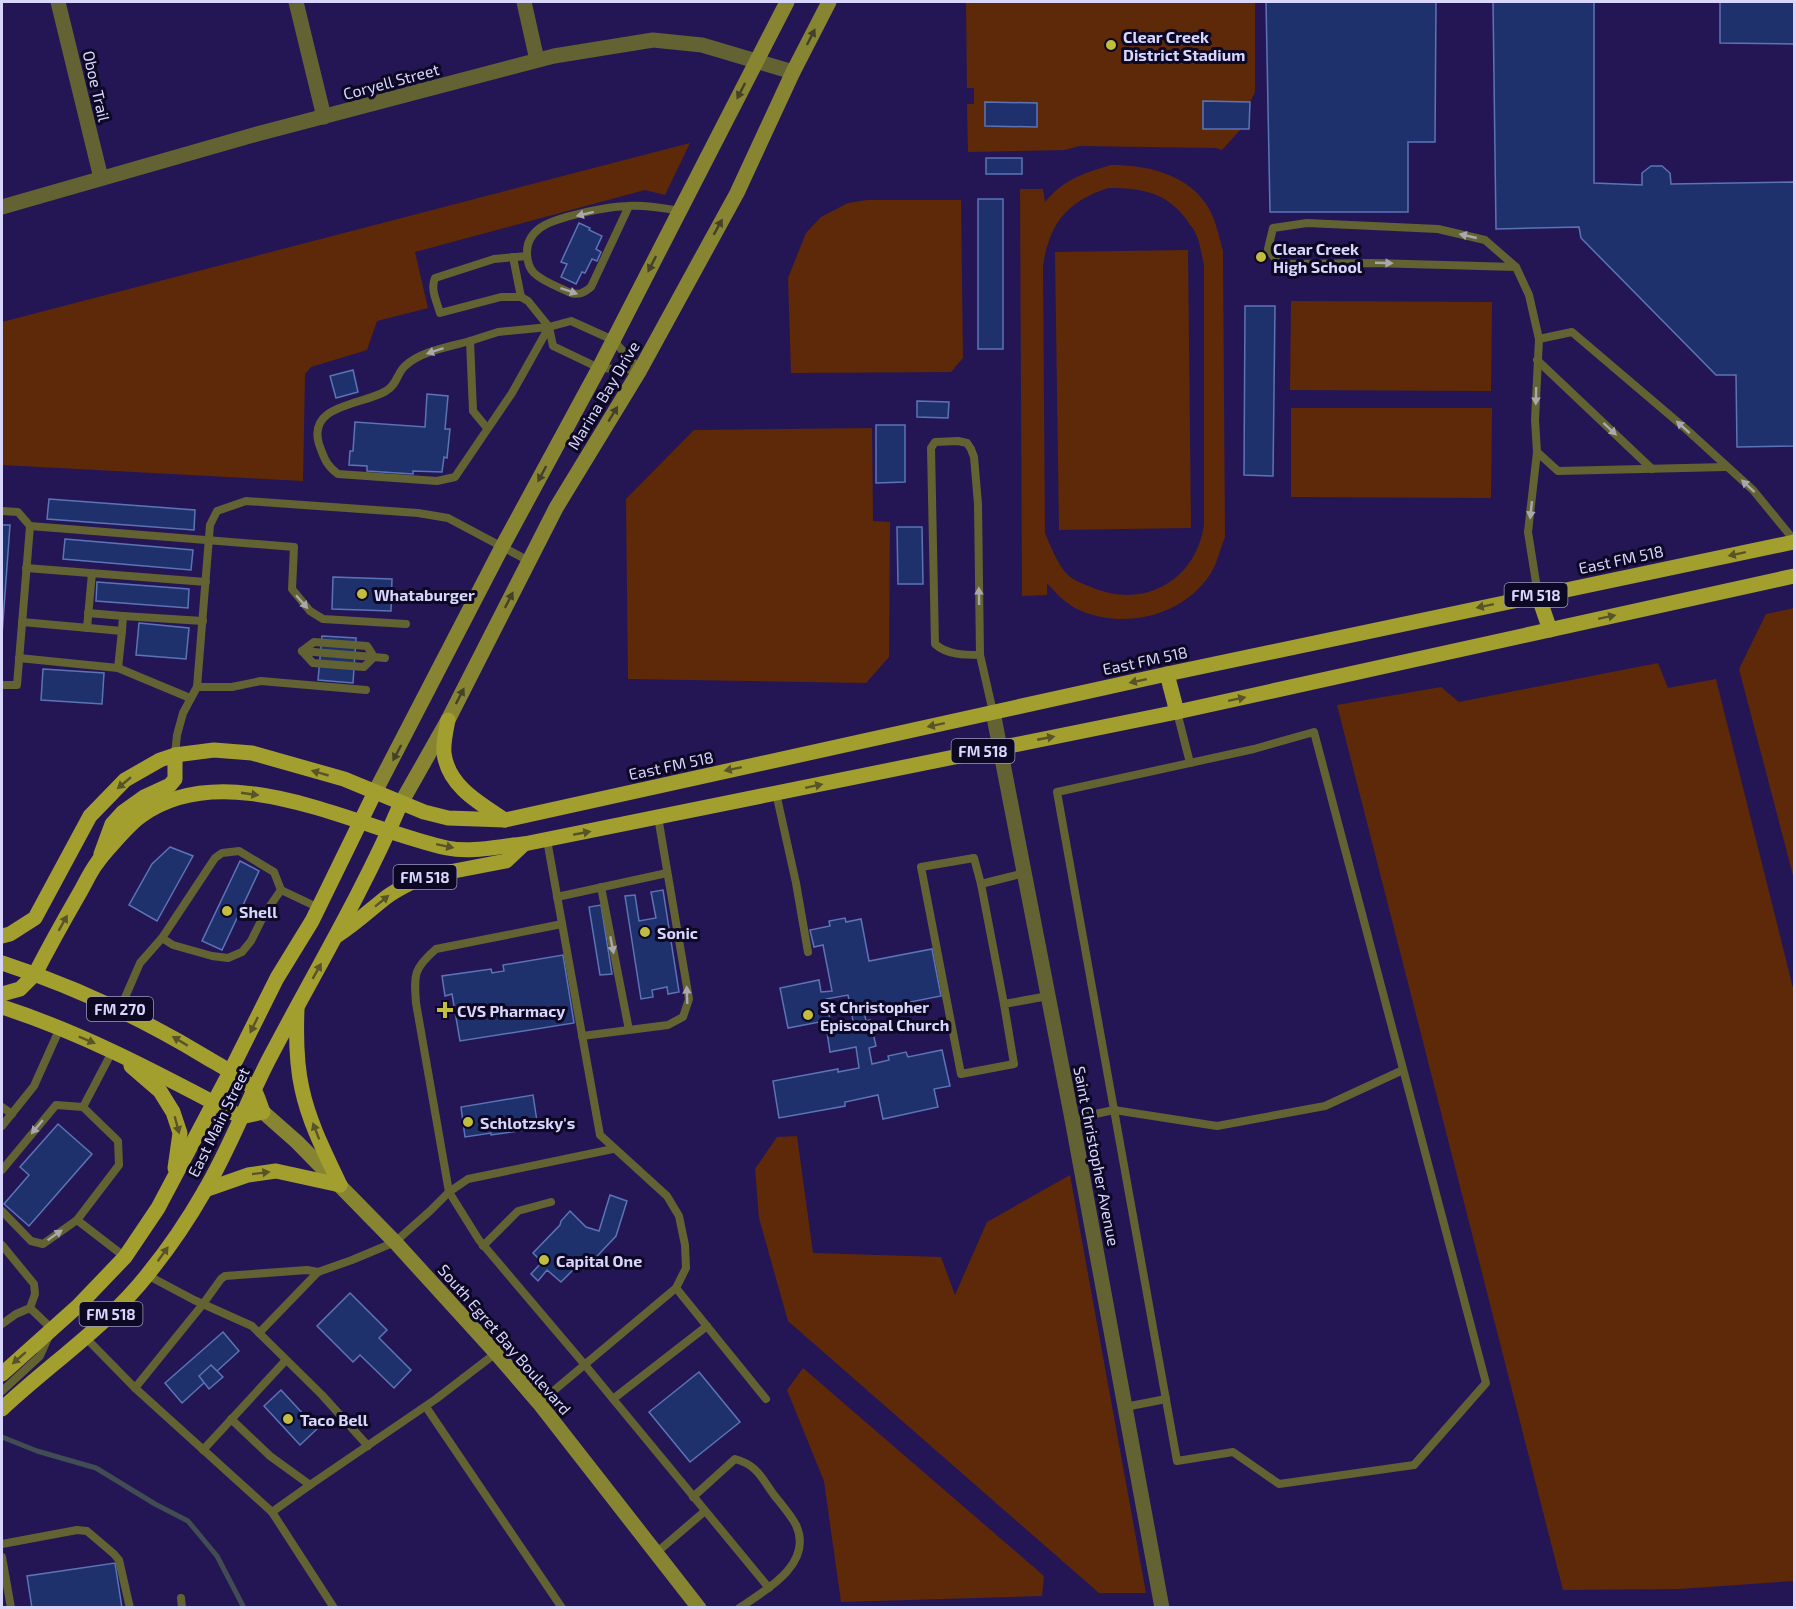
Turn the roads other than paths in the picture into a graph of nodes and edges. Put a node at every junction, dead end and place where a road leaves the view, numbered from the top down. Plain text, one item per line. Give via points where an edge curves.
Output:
1 (58, 2) edge
2 (296, 2) edge
3 (524, 2) edge
4 (787, 2) edge
5 (829, 2) edge
6 (537, 60) junction
7 (756, 61) junction
8 (793, 72) junction
9 (324, 117) junction
10 (101, 178) junction
11 (629, 206) junction
12 (2, 207) edge
13 (680, 211) junction
14 (527, 256) junction
15 (513, 257) junction
16 (1516, 267) junction
17 (521, 297) junction
18 (549, 327) junction
19 (1539, 339) junction
20 (614, 340) junction
21 (470, 341) junction
22 (1537, 360) junction
23 (599, 368) junction
24 (640, 370) junction
25 (487, 428) junction
26 (1537, 452) junction
27 (1726, 467) junction
28 (1652, 469) junction
29 (2, 510) edge
30 (30, 526) junction
31 (209, 540) junction
32 (1794, 541) edge
33 (502, 548) junction
34 (529, 561) junction
35 (27, 568) junction
36 (92, 573) junction
37 (1794, 576) edge
38 (206, 582) junction
39 (1538, 595) junction
40 (88, 613) junction
41 (123, 615) junction
42 (203, 621) junction
43 (22, 622) junction
44 (406, 624) dead end
45 (87, 628) junction
46 (1550, 630) junction
47 (122, 631) junction
48 (980, 655) junction
49 (374, 657) junction
50 (19, 658) junction
51 (385, 658) dead end
52 (118, 669) junction
53 (1167, 674) junction
54 (2, 685) edge
55 (197, 687) junction
56 (366, 690) dead end
57 (190, 698) junction
58 (993, 712) junction
59 (1177, 712) junction
60 (448, 720) junction
61 (1000, 747) junction
62 (175, 755) junction
63 (1190, 763) junction
64 (375, 792) junction
65 (776, 793) junction
66 (401, 803) junction
67 (658, 817) junction
68 (505, 820) junction
69 (362, 821) junction
70 (389, 832) junction
71 (547, 840) junction
72 (524, 844) junction
73 (98, 862) junction
74 (667, 873) junction
75 (1024, 873) junction
76 (981, 884) junction
77 (602, 887) junction
78 (281, 890) junction
79 (557, 897) junction
80 (317, 908) junction
81 (562, 924) junction
82 (2, 936) edge
83 (336, 937) junction
84 (162, 938) junction
85 (808, 952) dead end
86 (2, 963) edge
87 (34, 974) junction
88 (2, 994) edge
89 (1048, 996) junction
90 (1004, 1004) junction
91 (297, 1006) junction
92 (2, 1007) edge
93 (120, 1009) junction
94 (60, 1028) junction
95 (629, 1030) junction
96 (582, 1036) junction
97 (113, 1050) junction
98 (1403, 1070) junction
99 (230, 1072) junction
100 (254, 1090) junction
101 (213, 1103) junction
102 (2, 1107) edge
103 (83, 1107) junction
104 (1114, 1110) junction
105 (263, 1112) junction
106 (12, 1114) junction
107 (241, 1117) junction
108 (1072, 1119) junction
109 (2, 1126) edge
110 (613, 1149) junction
111 (2, 1170) edge
112 (174, 1178) junction
113 (340, 1185) junction
114 (205, 1190) junction
115 (449, 1192) junction
116 (550, 1202) dead end
117 (2, 1211) edge
118 (77, 1220) junction
119 (395, 1242) junction
120 (2, 1245) edge
121 (483, 1246) junction
122 (124, 1257) junction
123 (318, 1272) junction
124 (147, 1275) junction
125 (676, 1288) junction
126 (203, 1304) junction
127 (30, 1308) junction
128 (2, 1313) edge
129 (15, 1314) junction
130 (2, 1324) edge
131 (707, 1326) junction
132 (52, 1329) junction
133 (259, 1333) junction
134 (85, 1337) junction
135 (496, 1353) junction
136 (286, 1360) junction
137 (585, 1365) junction
138 (2, 1374) edge
139 (135, 1388) junction
140 (2, 1391) edge
141 (613, 1399) junction
142 (766, 1399) dead end
143 (1166, 1399) junction
144 (539, 1403) junction
145 (426, 1407) junction
146 (1125, 1407) junction
147 (2, 1409) edge
148 (231, 1419) junction
149 (368, 1446) junction
150 (202, 1450) junction
151 (310, 1485) junction
152 (693, 1497) junction
153 (705, 1511) junction
154 (272, 1512) junction
155 (2, 1544) edge
156 (656, 1553) junction
157 (2, 1557) edge
158 (769, 1588) junction
159 (11, 1608) edge
160 (129, 1608) edge
161 (334, 1608) edge
162 (562, 1608) edge
163 (699, 1608) edge
164 (739, 1608) edge
165 (1162, 1608) edge

1 - 10 street, Oboe Trail
2 - 9 street
3 - 6 street
4 - 7 main road, Marina Bay Drive
8 -> 5 main road, Marina Bay Drive
6 - 7 street, Coryell Street via 653,40 702,45
6 - 9 street, Coryell Street
7 - 8 street, Coryell Street
7 -> 13 main road, Marina Bay Drive
24 -> 8 main road, Marina Bay Drive via 737,193
9 - 10 street, Coryell Street
10 - 12 street, Coryell Street
11 - 13 lane
11 -> 14 lane via 561,219 542,227 533,234
14 -> 11 lane via 534,273 542,279 577,295 586,292
13 -> 20 main road, Marina Bay Drive
14 - 15 lane
15 - 17 lane
15 - 17 lane via 435,278 433,290 440,313 501,297
16 -> 16 lane via 1485,240 1438,229 1307,223 1273,228 1268,249 1279,264
16 - 19 lane via 1529,295
17 - 18 lane
18 - 20 lane via 572,321
18 - 21 lane via 498,332
18 - 23 lane via 553,346
18 - 25 lane via 513,393
19 - 22 lane
27 -> 19 lane via 1572,332
20 - 23 main road, Marina Bay Drive
20 - 24 lane
21 - 25 lane via 473,411
21 -> 25 lane via 416,358 386,391 328,412 317,436 328,467 338,474 437,481 455,477
22 -> 26 lane
22 -> 28 lane
23 - 24 lane
23 -> 33 main road, Marina Bay Drive
34 -> 24 main road, Marina Bay Drive via 556,508
26 - 28 lane via 1558,471
26 -> 39 lane via 1528,532
27 - 28 lane
32 -> 27 lane via 1753,490
29 - 30 lane via 18,512
30 - 31 lane
30 - 35 lane
31 - 33 lane via 210,525 218,511 246,501 448,518
31 - 38 lane
31 -> 44 lane via 294,547 292,589 310,611 323,619
32 -> 39 main road, East FM 518 / FM 518
33 - 34 lane
33 -> 64 main road, Marina Bay Drive
60 -> 34 main road, Marina Bay Drive
35 - 36 lane
35 - 43 lane
36 - 38 lane
36 - 40 lane
46 -> 37 main road, FM 518
38 - 42 lane
39 - 46 main road
39 -> 53 main road, East FM 518 / FM 518
40 - 41 lane
40 - 45 lane
41 - 42 lane
41 - 47 lane
42 - 55 lane
43 - 45 lane
43 - 50 lane
45 - 47 lane
59 -> 46 main road, FM 518
47 - 52 lane
48 -> 48 lane via 974,457 967,444 935,442 931,448 935,644 942,650
48 - 58 lane
49 - 49 lane via 367,646 314,642 302,651 313,663 364,667
49 - 51 lane
50 - 52 lane
50 - 54 lane via 17,686
52 - 57 lane
53 -> 58 main road, East FM 518 / FM 518
53 - 59 main road
55 - 56 lane via 232,687 261,681
55 - 57 lane
57 - 62 lane via 177,735
58 - 61 street, Saint Christopher Avenue
58 -> 68 main road, East FM 518 / FM 518
61 -> 59 main road, FM 518
59 - 63 lane
60 - 66 main road, Marina Bay Drive
60 - 68 main road via 444,751 449,773 459,787
65 -> 61 main road, FM 518
61 - 75 street, Saint Christopher Avenue
64 -> 62 main road via 344,779 252,753 214,750
62 - 73 main road via 175,779 123,812 112,824
62 -> 82 main road via 125,780 90,816 34,918
63 - 98 lane via 1314,732
63 - 104 lane via 1057,792
64 - 66 main road, FM 518
64 - 69 main road, East Main Street / FM 518
65 - 67 main road, FM 518
65 - 85 lane
66 - 68 main road, FM 518 via 448,818
66 - 70 main road, East Main Street
71 -> 67 main road, FM 518
67 - 74 lane
69 - 70 main road
73 -> 69 main road via 141,816 192,794 253,794
69 - 80 main road, East Main Street / FM 518
70 -> 72 main road via 471,850
70 - 83 main road, East Main Street
71 - 72 main road, FM 518
71 - 79 lane
83 -> 72 main road, FM 518 via 386,897 414,881 506,861
87 -> 73 main road
74 - 77 lane
95 -> 74 lane via 668,1025 683,1017 689,999
75 - 76 lane
75 - 89 street, Saint Christopher Avenue
76 - 90 lane
76 - 90 lane via 974,858 921,867 961,1074 1014,1064
77 - 79 lane
77 -> 95 lane
78 - 80 lane
78 - 84 lane via 251,941 242,952 228,958 172,945
78 - 84 lane via 274,872 239,851 222,853
79 - 81 lane
80 -> 99 main road, East Main Street / FM 518
81 - 96 lane
81 - 115 lane via 436,949 422,961 414,976
91 -> 83 main road, East Main Street / FM 518
84 - 93 lane via 140,963
86 - 87 main road, FM 270
87 - 88 main road via 20,989
87 - 93 main road, FM 270
89 - 90 lane
89 - 108 street, Saint Christopher Avenue
91 - 100 main road, East Main Street / FM 518
113 -> 91 main road via 316,1133 301,1087
92 - 94 main road, FM 270
99 -> 93 main road, FM 270
94 -> 97 main road, FM 270
94 - 106 lane via 34,1086
95 - 96 lane
96 - 110 lane via 600,1136
97 - 101 main road, FM 270
97 - 103 lane
97 -> 112 main road via 160,1091 173,1112 180,1133
98 - 104 lane via 1325,1106 1217,1126
98 - 143 lane via 1486,1383 1414,1465 1279,1484 1233,1452 1177,1461
99 - 100 main road, FM 270
99 - 101 main road, East Main Street / FM 518
100 - 105 main road
100 - 107 main road, East Main Street / FM 518
101 - 107 main road, FM 270
101 - 112 main road, East Main Street / FM 518
102 - 106 lane
103 -> 111 lane via 56,1105
103 - 118 lane via 118,1141 119,1165
104 - 108 lane
104 - 143 lane
105 - 107 main road
105 - 113 main road, South Egret Bay Boulevard
106 - 109 lane
107 - 114 main road, East Main Street / FM 518
108 - 146 street, Saint Christopher Avenue
110 - 115 lane via 468,1179
110 - 125 lane via 667,1196 679,1216 686,1268
112 - 122 main road, East Main Street / FM 518
114 -> 113 main road via 255,1173 276,1172
113 - 119 main road, South Egret Bay Boulevard
124 -> 114 main road, East Main Street / FM 518
115 - 119 lane
115 - 121 lane
116 - 121 lane via 518,1211
117 -> 118 lane via 31,1241 43,1244
118 - 122 lane
119 - 123 lane
119 - 135 main road, South Egret Bay Boulevard
120 - 127 lane via 34,1284
121 - 137 lane
122 - 132 main road, East Main Street / FM 518
123 - 126 lane via 225,1276
123 - 133 lane
124 - 126 lane
124 - 134 main road, East Main Street / FM 518
125 - 131 lane
125 - 137 lane
126 - 133 lane
126 - 139 lane
127 - 129 lane
127 - 132 lane
128 - 129 lane
129 - 130 lane
131 - 141 lane
131 - 142 lane
132 -> 138 main road, East Main Street / FM 518
132 - 140 lane via 40,1356
133 - 136 lane
134 - 139 lane
134 - 147 main road, East Main Street / FM 518
135 - 144 main road, South Egret Bay Boulevard
135 - 145 lane
136 - 148 lane
136 - 149 lane
137 - 141 lane
137 - 144 lane
139 - 150 lane
141 - 152 lane
143 - 146 lane
144 - 156 main road, South Egret Bay Boulevard
145 - 149 lane
145 - 162 lane
146 - 165 street, Saint Christopher Avenue
148 - 150 lane
148 - 151 lane via 270,1456
149 - 151 lane
150 - 154 lane
151 - 154 lane
152 - 153 lane
152 - 158 lane via 735,1459 747,1462 757,1471 796,1526 798,1539 794,1564
153 - 156 lane
153 - 158 lane
154 - 161 lane
155 - 160 lane via 87,1531 119,1560
156 - 163 main road, South Egret Bay Boulevard
157 - 159 lane
158 - 164 lane

